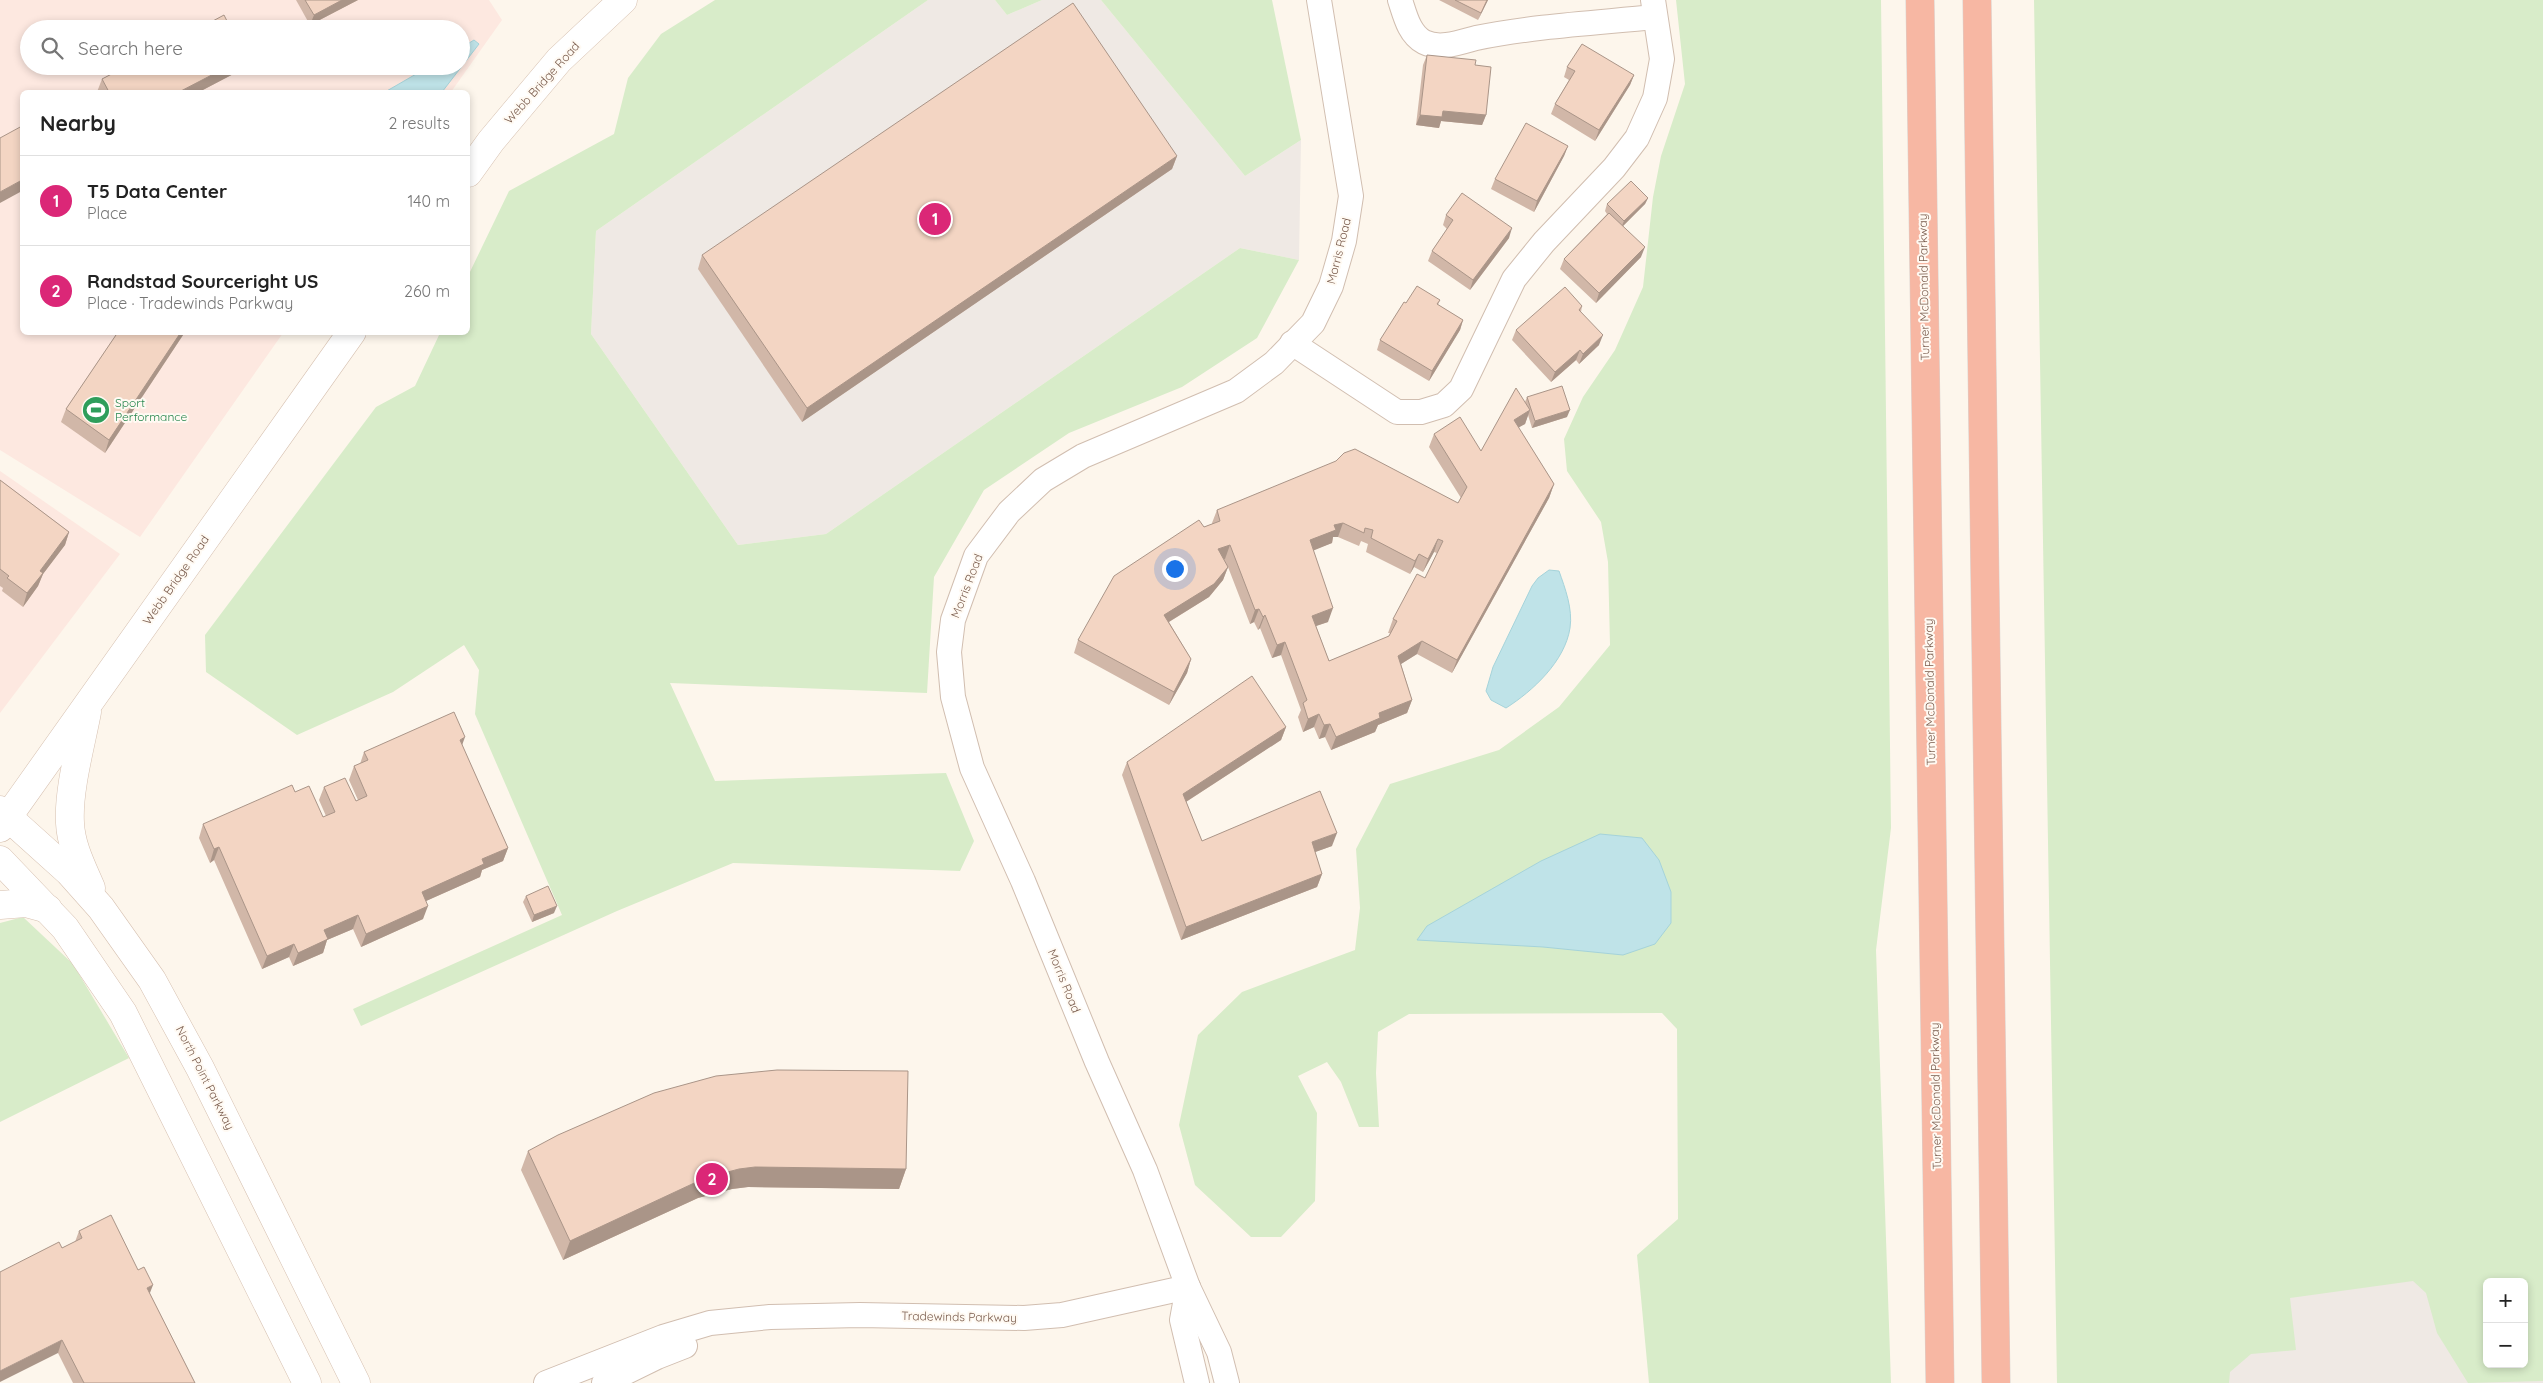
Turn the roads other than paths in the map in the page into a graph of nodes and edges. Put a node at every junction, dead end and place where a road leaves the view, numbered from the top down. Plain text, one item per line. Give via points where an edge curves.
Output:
1 (623, 0) edge
2 (1319, 0) edge
3 (1400, 0) edge
4 (1920, 0) edge
5 (1977, 0) edge
6 (1654, 8) edge
7 (470, 170) edge
8 (350, 335) edge
9 (1292, 342) junction
10 (90, 702) junction
11 (3, 818) edge
12 (0, 860) edge
13 (0, 905) edge
14 (101, 908) junction
15 (48, 909) junction
16 (1188, 1287) junction
17 (728, 1322) junction
18 (643, 1364) junction
19 (307, 1383) edge
20 (356, 1383) edge
21 (546, 1383) edge
22 (604, 1383) edge
23 (612, 1383) edge
24 (1197, 1383) edge
25 (1227, 1383) edge
26 (1940, 1383) edge
27 (1996, 1383) edge

1 - 7 street, Webb Bridge Road via 559,60 491,140
2 - 9 street, Morris Road via 1351,196 1344,241 1331,286 1312,323
3 - 6 street via 1411,30 1434,45
4 - 26 highway, Turner McDonald Parkway
5 - 27 highway
6 - 9 street via 1662,59 1655,98 1637,138 1614,168 1514,278 1461,389 1444,405 1421,412 1397,412
8 - 10 street, Webb Bridge Road
9 - 16 street, Morris Road via 1274,363 1236,391 1083,456 1043,480 1009,512 976,556 953,620 950,644 953,697 972,768 1145,1170
10 - 11 street, Webb Bridge Road
10 - 14 street via 75,774 70,822 76,853
11 - 14 street, North Point Parkway via 69,872
12 - 15 street
13 - 15 street via 26,903
14 - 20 street, North Point Parkway via 128,942 170,1009
15 - 19 street via 94,968 123,1013
16 - 17 street, Tradewinds Parkway via 1062,1315 1024,1318 836,1315
16 - 24 street via 1182,1320
16 - 25 street, Morris Road via 1219,1352
17 - 18 street, Tradewinds Parkway via 700,1340
17 - 21 street, Tradewinds Parkway via 662,1337
18 - 22 street, Tradewinds Parkway
18 - 23 street, Tradewinds Parkway

